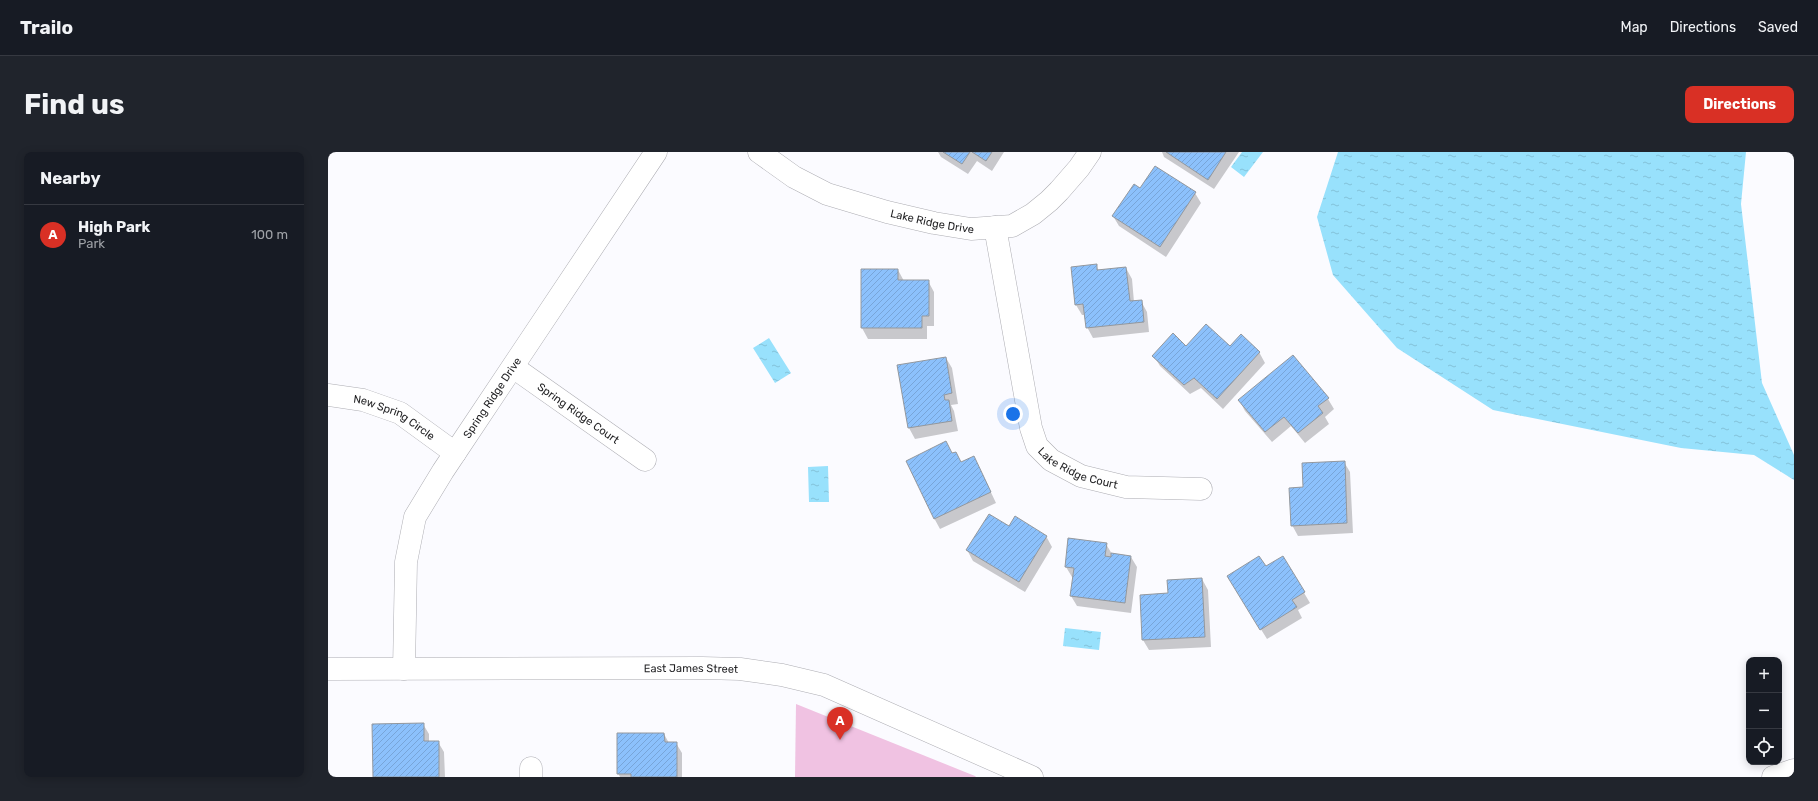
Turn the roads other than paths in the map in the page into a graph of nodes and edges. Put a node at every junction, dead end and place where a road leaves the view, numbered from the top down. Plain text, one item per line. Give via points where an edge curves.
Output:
1 (656, 152) edge
2 (759, 152) edge
3 (1090, 152) edge
4 (995, 227) junction
5 (512, 367) junction
6 (328, 395) edge
7 (455, 453) junction
8 (644, 460) dead end
9 (1200, 489) dead end
10 (328, 669) edge
11 (404, 669) junction
12 (1794, 770) edge
13 (1032, 777) edge
14 (1773, 777) edge

1 - 5 street, Spring Ridge Drive
2 - 4 street, Lake Ridge Drive via 794,177 827,194 934,223 971,229
3 - 4 street, Lake Ridge Drive via 1049,201 1033,214 1012,226
4 - 9 street, Lake Ridge Court via 1031,428 1037,446 1051,460 1081,476 1126,487
5 - 7 street, Spring Ridge Drive
5 - 8 street, Spring Ridge Court
6 - 7 street, New Spring Circle via 363,400 400,413
7 - 11 street, Spring Ridge Drive via 415,517 406,562
10 - 11 street, East James Street
11 - 13 street, East James Street via 702,668 782,675 824,685
12 - 14 street

